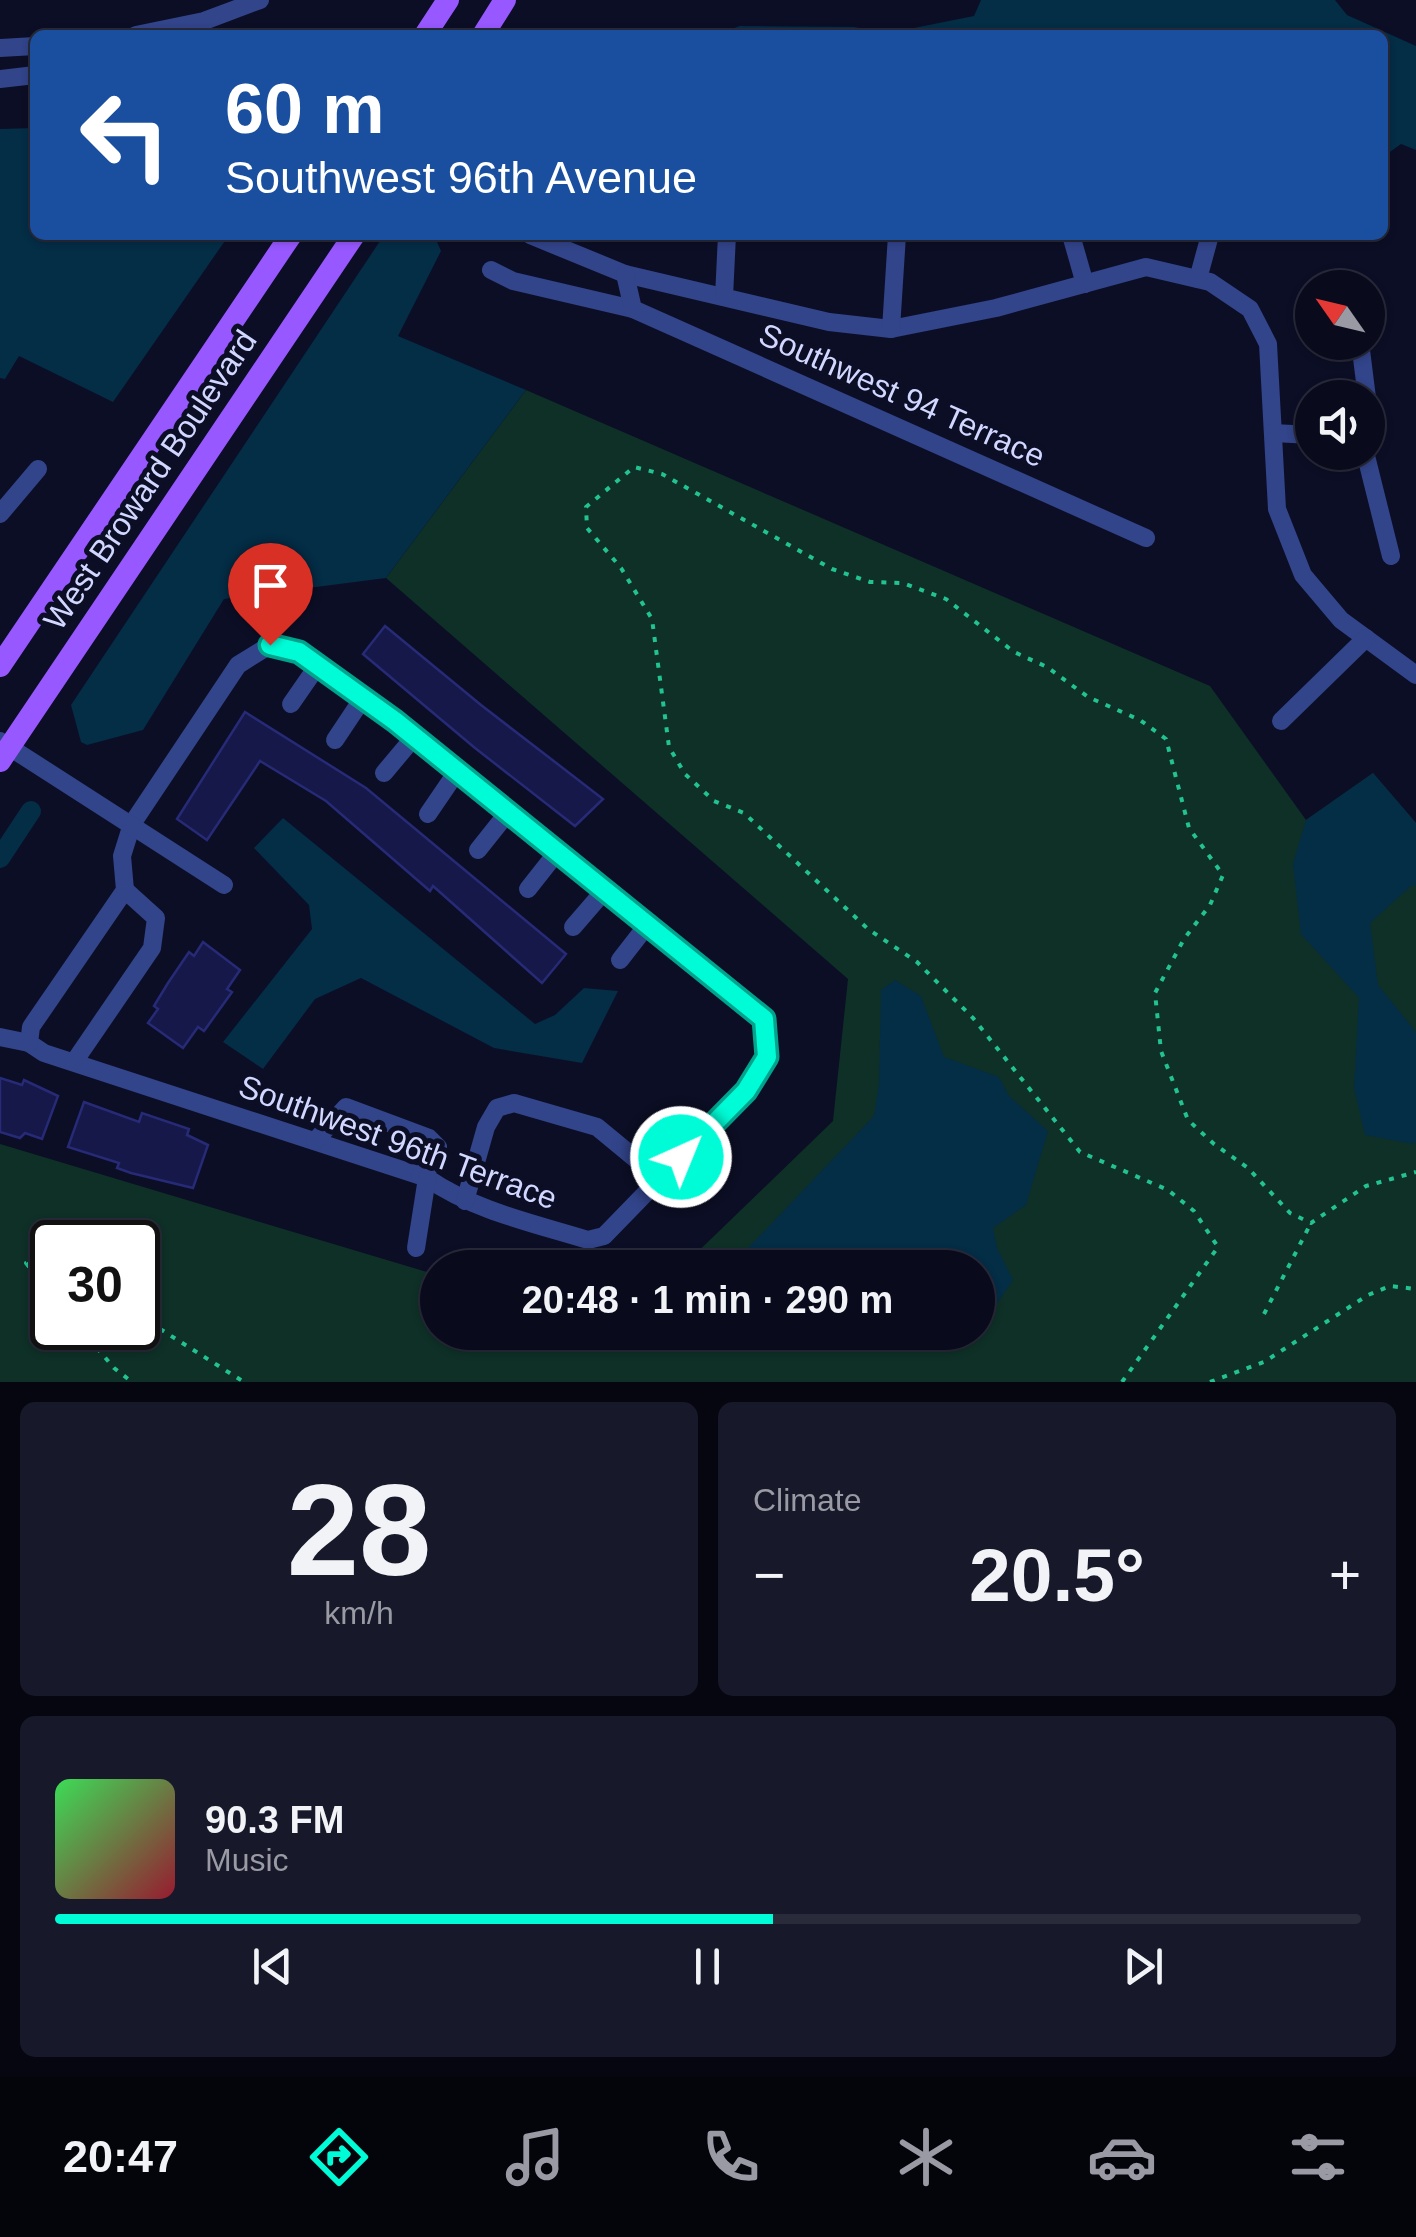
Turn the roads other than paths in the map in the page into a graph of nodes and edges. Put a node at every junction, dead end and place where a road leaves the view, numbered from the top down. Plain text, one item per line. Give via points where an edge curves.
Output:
1 (260, 0) edge
2 (448, 0) edge
3 (505, 0) edge
4 (160, 30) edge
5 (427, 30) edge
6 (486, 30) edge
7 (30, 46) edge
8 (0, 48) edge
9 (30, 76) edge
10 (0, 79) edge
11 (288, 240) edge
12 (351, 240) edge
13 (542, 240) edge
14 (727, 240) edge
15 (897, 240) edge
16 (1072, 240) edge
17 (1209, 240) edge
18 (491, 270) dead end
19 (625, 274) junction
20 (1198, 279) junction
21 (1084, 284) junction
22 (724, 297) junction
23 (633, 309) junction
24 (891, 329) junction
25 (1272, 433) junction
26 (1295, 434) edge
27 (38, 468) dead end
28 (1370, 470) edge
29 (0, 514) edge
30 (1146, 538) dead end
31 (1391, 556) dead end
32 (1366, 638) junction
33 (0, 666) edge
34 (318, 666) junction
35 (1416, 675) edge
36 (363, 698) junction
37 (290, 704) dead end
38 (1280, 721) dead end
39 (414, 736) junction
40 (335, 740) dead end
41 (3, 750) edge
42 (458, 770) junction
43 (384, 774) dead end
44 (509, 811) junction
45 (428, 814) dead end
46 (132, 824) junction
47 (478, 850) dead end
48 (558, 851) junction
49 (224, 885) dead end
50 (528, 889) dead end
51 (125, 890) junction
52 (605, 890) junction
53 (648, 924) junction
54 (573, 926) dead end
55 (620, 960) dead end
56 (0, 1038) edge
57 (29, 1043) junction
58 (74, 1062) junction
59 (315, 1141) junction
60 (424, 1176) junction
61 (660, 1179) junction
62 (466, 1201) junction
63 (416, 1248) dead end

1 - 4 street
2 - 5 main road
3 - 6 main road
7 - 8 street
9 - 10 street
11 - 33 main road, West Broward Boulevard
12 - 41 main road, West Broward Boulevard
13 - 19 street
14 - 22 street
15 - 24 street
16 - 21 street
17 - 20 street
18 - 23 street, Southwest 94 Terrace
19 - 22 street
19 - 23 street
20 - 21 street via 1146,267
20 - 25 street via 1250,309 1268,344
21 - 24 street
22 - 24 street
23 - 30 street, Southwest 94 Terrace
25 - 26 street
25 - 32 street via 1276,509 1303,574
27 - 29 street
28 - 31 street
32 - 35 street
32 - 38 street
34 - 36 street
34 - 37 street
34 - 46 street via 299,652 270,645 238,665
36 - 39 street
36 - 40 street
39 - 42 street
39 - 43 street
41 - 46 street
42 - 44 street
42 - 45 street
44 - 47 street
44 - 48 street
46 - 49 street
46 - 51 street via 122,856
48 - 50 street
48 - 52 street
51 - 57 street via 31,1027
51 - 58 street via 156,918 152,948
52 - 53 street
52 - 54 street
53 - 55 street
53 - 61 street via 764,1019 767,1057 746,1091
56 - 57 street, Southwest 96th Terrace
57 - 58 street, Southwest 96th Terrace
58 - 59 street, Southwest 96th Terrace
59 - 60 street, Southwest 96th Terrace
59 - 60 street via 346,1106 429,1138 438,1148
60 - 62 street, Southwest 96th Terrace
60 - 63 street
61 - 62 street, Southwest 96th Terrace via 604,1236 588,1240
61 - 62 street via 598,1127 514,1103 497,1108 486,1128

